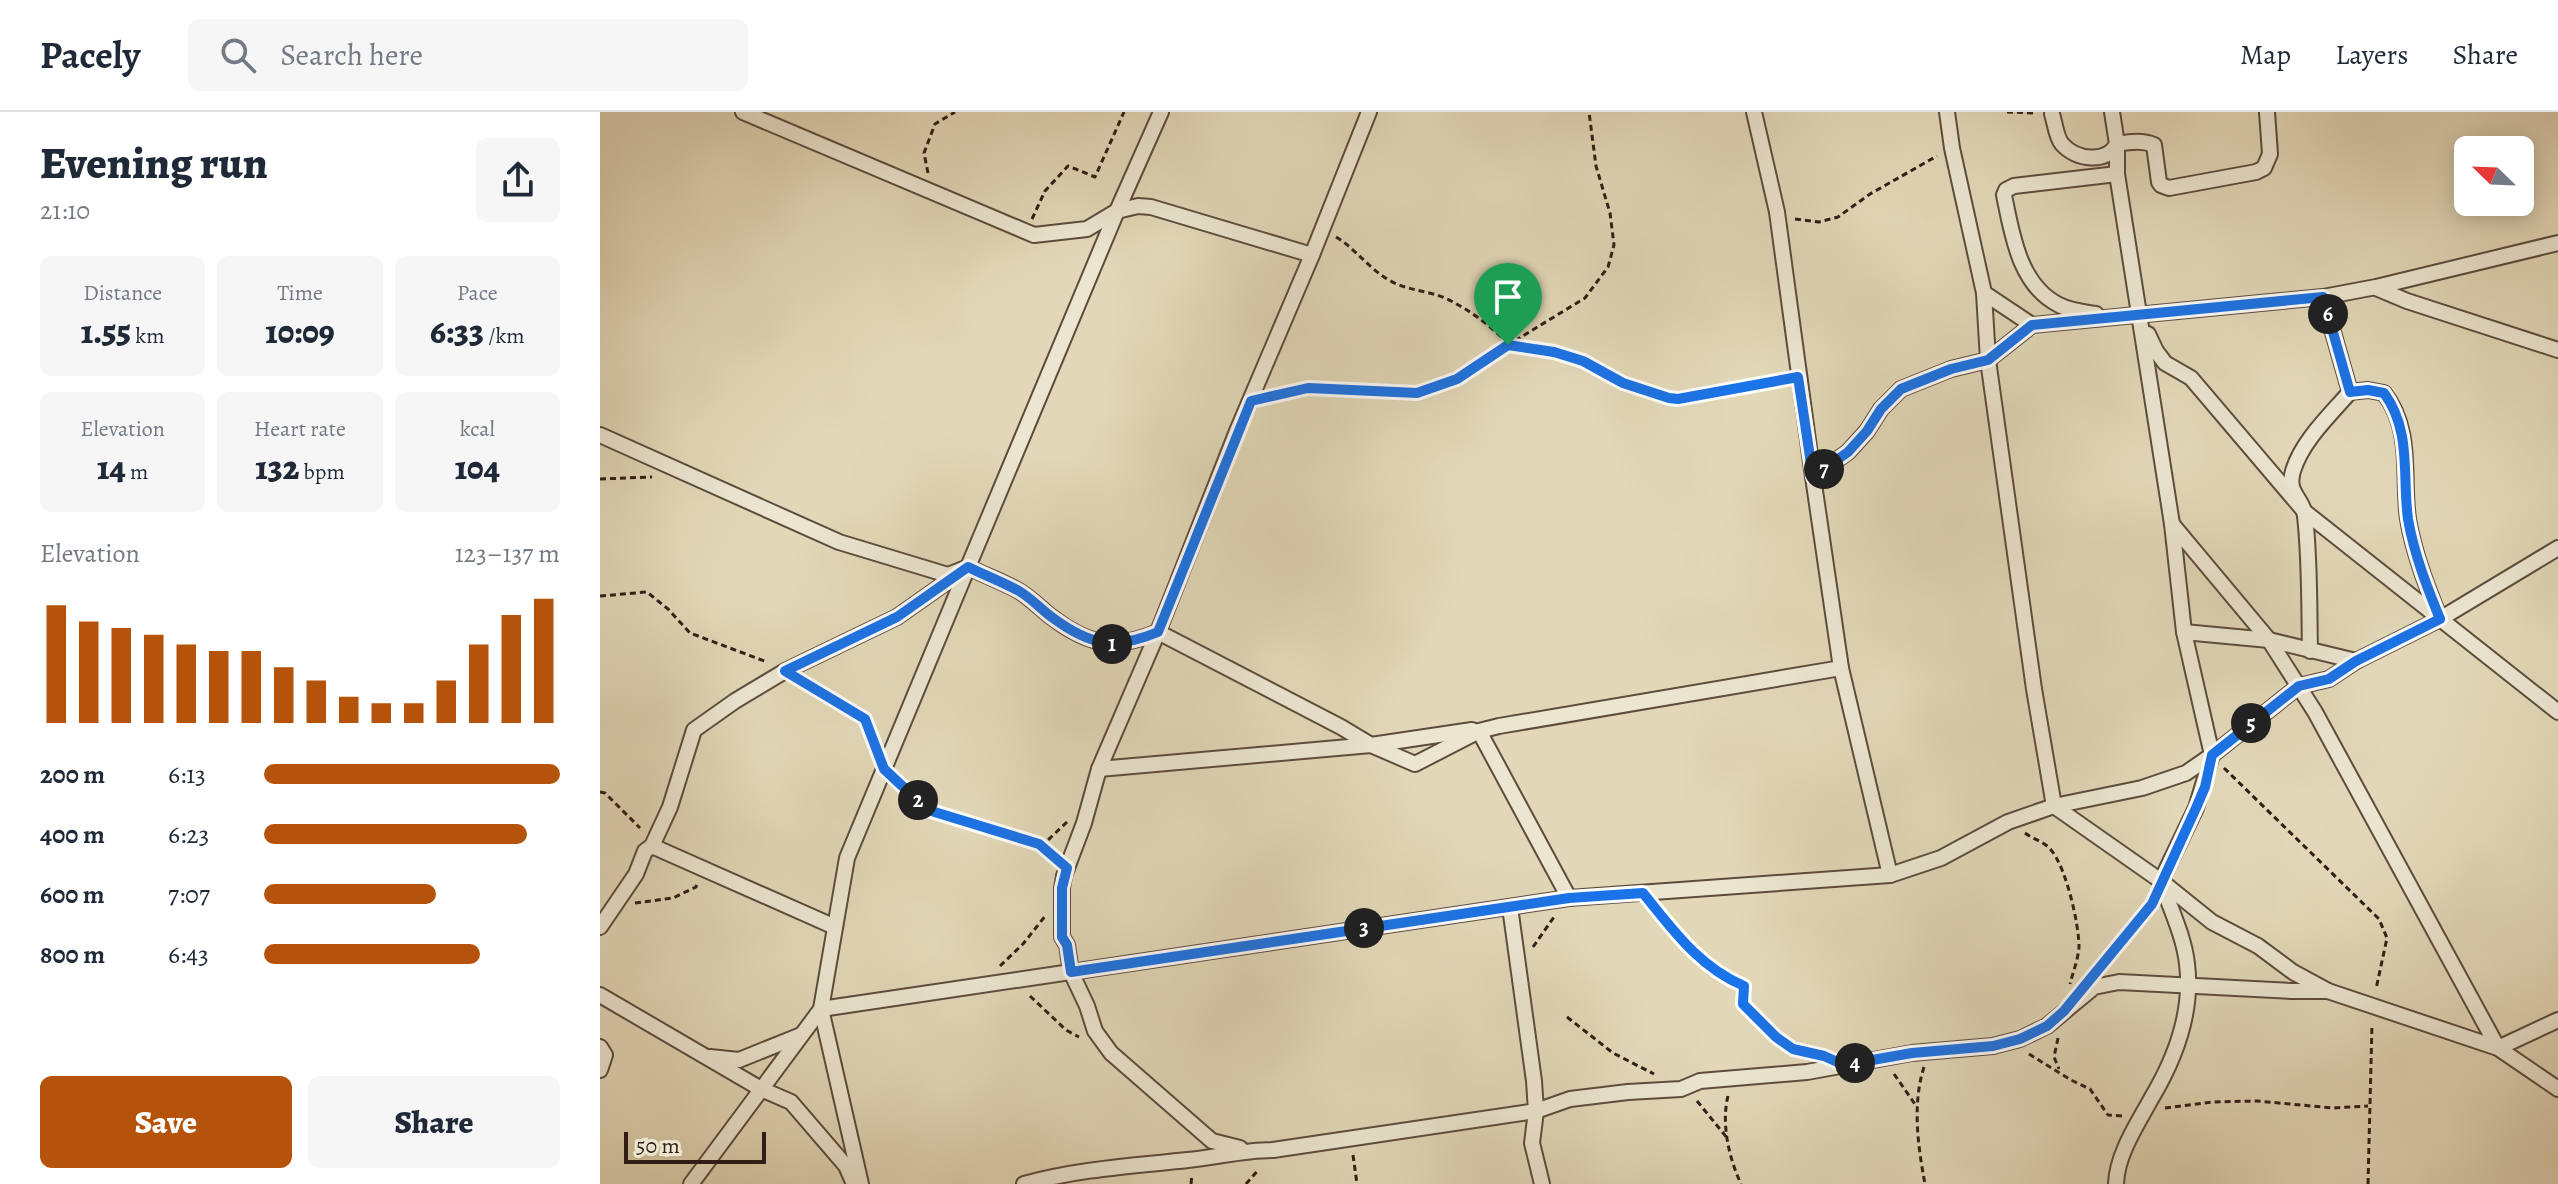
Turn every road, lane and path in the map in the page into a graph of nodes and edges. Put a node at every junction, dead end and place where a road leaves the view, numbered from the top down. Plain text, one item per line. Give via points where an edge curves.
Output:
1 (743, 112) edge
2 (778, 112) edge
3 (955, 112) edge
4 (1124, 112) edge
5 (1161, 112) edge
6 (1369, 112) edge
7 (1589, 112) edge
8 (1754, 112) edge
9 (1947, 112) edge
10 (2007, 112) edge
11 (2112, 112) edge
12 (2267, 112) edge
13 (2052, 114) edge
14 (784, 129) junction
15 (2117, 144) junction
16 (1952, 148) junction
17 (2117, 174) junction
18 (933, 192) junction
19 (1117, 211) junction
20 (1777, 212) junction
21 (1323, 228) junction
22 (1026, 232) junction
23 (2558, 243) edge
24 (1312, 255) junction
25 (2376, 287) junction
26 (1984, 293) junction
27 (2323, 297) junction
28 (2140, 315) junction
29 (2116, 317) junction
30 (2032, 325) junction
31 (1508, 345) junction
32 (2558, 350) edge
33 (1988, 360) junction
34 (1798, 377) junction
35 (2350, 392) junction
36 (1251, 401) junction
37 (600, 435) edge
38 (1813, 477) junction
39 (2305, 512) junction
40 (2172, 524) junction
41 (2558, 548) edge
42 (968, 567) junction
43 (600, 596) edge
44 (2440, 619) junction
45 (1158, 632) junction
46 (2184, 632) junction
47 (2269, 640) junction
48 (2310, 651) junction
49 (2356, 661) junction
50 (1841, 668) junction
51 (785, 671) junction
52 (2329, 679) junction
53 (2299, 686) junction
54 (2315, 712) junction
55 (2558, 712) edge
56 (1499, 726) junction
57 (1479, 731) junction
58 (1371, 745) junction
59 (2212, 755) junction
60 (884, 769) junction
61 (1099, 769) junction
62 (600, 792) edge
63 (2054, 806) junction
64 (1087, 812) junction
65 (2008, 822) junction
66 (1039, 844) junction
67 (648, 849) junction
68 (1067, 868) junction
69 (703, 869) junction
70 (1890, 875) junction
71 (2161, 881) junction
72 (1643, 893) junction
73 (1569, 898) junction
74 (615, 905) junction
75 (1510, 907) junction
76 (1046, 915) dead end
77 (600, 927) edge
78 (835, 927) junction
79 (1516, 964) junction
80 (2100, 968) dead end
81 (1071, 972) junction
82 (1008, 981) junction
83 (2188, 986) junction
84 (971, 987) junction
85 (2328, 991) junction
86 (603, 1002) edge
87 (2372, 1005) junction
88 (821, 1009) junction
89 (2064, 1011) junction
90 (1567, 1017) dead end
91 (2558, 1020) edge
92 (802, 1035) junction
93 (1086, 1041) dead end
94 (2004, 1043) junction
95 (600, 1047) edge
96 (2498, 1048) junction
97 (1912, 1053) junction
98 (706, 1057) junction
99 (1870, 1060) junction
100 (1844, 1065) junction
101 (600, 1070) edge
102 (1738, 1079) junction
103 (761, 1089) junction
104 (1681, 1089) junction
105 (2558, 1089) edge
106 (2370, 1106) junction
107 (1917, 1107) junction
108 (1536, 1111) junction
109 (2143, 1113) junction
110 (1350, 1139) junction
111 (1728, 1139) junction
112 (1249, 1150) junction
113 (691, 1184) edge
114 (854, 1184) edge
115 (861, 1184) edge
116 (1024, 1184) edge
117 (1357, 1184) edge
118 (1542, 1184) edge
119 (1741, 1184) edge
120 (1925, 1184) edge
121 (2116, 1184) edge
122 (2368, 1184) edge

1 - 14 street
2 - 14 street
3 - 18 path via 935,124 924,153
4 - 22 path via 1095,177 1068,166 1045,191
5 - 19 street
6 - 21 street
7 - 31 path via 1596,166 1612,223 1608,267 1585,298
8 - 20 street
9 - 16 street
10 - 13 path
11 - 15 street
12 - 15 street via 2270,159 2256,172 2166,188 2159,182 2155,146
13 - 15 street via 2059,140 2070,151 2094,158 2113,152
14 - 18 street
15 - 17 street
16 - 20 path via 1838,217 1819,222
16 - 26 street
17 - 28 street
17 - 29 street via 2012,186 2004,195 2016,250 2035,285 2058,305
18 - 22 street
19 - 22 street via 1087,229
19 - 24 street via 1151,207
19 - 42 street
20 - 34 street
21 - 24 street
21 - 31 path via 1391,282 1454,302
23 - 25 street
24 - 36 street
25 - 27 street
25 - 32 street
26 - 30 street
26 - 33 street
27 - 28 street
27 - 35 street
28 - 29 street
28 - 39 street via 2160,358 2191,378
28 - 40 street
29 - 30 street
30 - 33 street
31 - 34 path via 1583,361 1623,383 1678,399
31 - 36 path via 1457,379 1417,393 1308,388
33 - 38 street via 1901,389 1848,452
33 - 63 street
34 - 38 street
35 - 39 street via 2293,469 2292,490
35 - 44 street via 2384,393 2397,419 2405,448 2413,542
36 - 45 street
37 - 42 street via 839,542 948,575
38 - 50 street
39 - 44 street
39 - 48 street
40 - 46 street
40 - 47 street
41 - 44 street
42 - 45 street via 1020,592 1083,636 1121,644
42 - 51 street via 897,617
42 - 60 street
43 - 51 path via 647,592 690,633
44 - 49 street
44 - 55 street
45 - 58 street
45 - 61 street
46 - 47 street
46 - 59 street
47 - 48 street
47 - 53 street
48 - 49 street
49 - 52 street
50 - 56 street
50 - 70 street
51 - 60 path via 865,719
51 - 67 street via 694,730 670,807
52 - 53 street
52 - 54 street
53 - 54 street
53 - 59 street
54 - 96 street
56 - 57 street
56 - 58 street
57 - 58 street via 1415,764
57 - 73 street
58 - 61 street
59 - 63 street via 2186,773 2142,788
59 - 71 street via 2205,787
59 - 87 path via 2379,919 2387,938
60 - 66 path via 928,810
60 - 78 street via 847,858
61 - 64 street
62 - 67 path via 641,828
63 - 65 street
63 - 71 street
64 - 66 path
64 - 68 street
65 - 70 street via 1941,858
65 - 89 path via 2047,846 2061,868 2079,943
66 - 68 path
67 - 69 street
67 - 74 street
68 - 81 street via 1062,937
69 - 74 path via 696,887 673,898
69 - 78 street
70 - 72 street
71 - 80 path via 2152,904
71 - 83 street via 2187,962
71 - 85 street via 2212,922
72 - 73 street
72 - 100 path via 1697,958 1744,986 1743,1004 1776,1037 1793,1049
73 - 75 street
73 - 79 path
74 - 77 street
75 - 79 street
75 - 81 street
76 - 84 path via 1003,964
78 - 88 street
79 - 108 street
81 - 82 street
81 - 112 street via 1095,1031 1111,1053 1212,1141
82 - 84 street
82 - 93 path
83 - 85 street
83 - 89 street via 2119,982 2094,987
83 - 109 street via 2179,1041
84 - 88 street
85 - 87 street
86 - 98 street
87 - 96 street
87 - 106 path
88 - 92 street
88 - 115 street
89 - 94 street via 2047,1026
90 - 104 path via 1613,1053
91 - 96 street
92 - 98 street via 739,1060
92 - 103 street
94 - 97 street
94 - 109 path via 2090,1089 2108,1115
95 - 101 street via 605,1055
96 - 105 street
97 - 99 street
97 - 107 path via 1924,1065
98 - 103 street
99 - 100 street
99 - 107 path via 1896,1076
100 - 102 street
102 - 104 street via 1700,1081
102 - 111 path via 1724,1113
103 - 113 street
103 - 114 street via 791,1102 846,1166
104 - 108 street via 1570,1099
104 - 111 path
106 - 109 path via 2212,1102
106 - 122 path
107 - 120 path
108 - 110 street
108 - 118 street via 1532,1143
109 - 121 street via 2118,1164
110 - 112 street
110 - 117 path
111 - 119 path
112 - 116 street via 1088,1169

